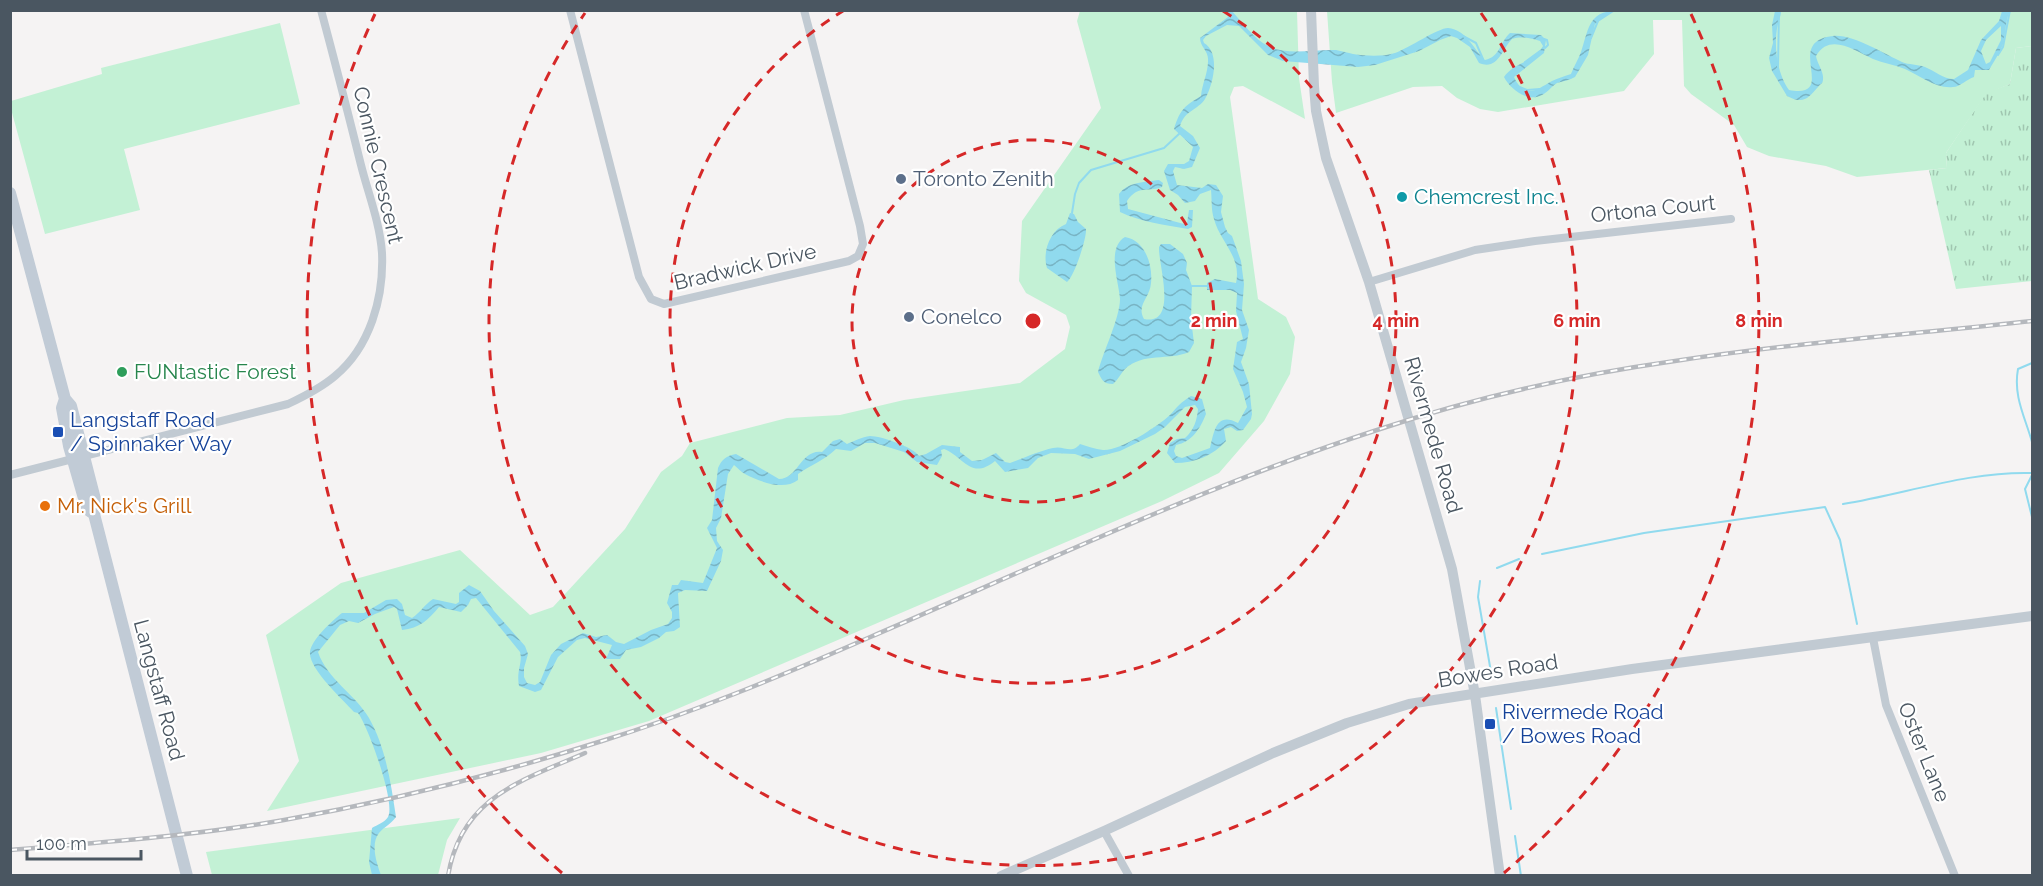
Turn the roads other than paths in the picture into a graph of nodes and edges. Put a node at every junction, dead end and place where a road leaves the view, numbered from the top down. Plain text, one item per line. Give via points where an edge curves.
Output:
1 (321, 10) edge
2 (570, 10) edge
3 (804, 10) edge
4 (1311, 10) edge
5 (10, 193) edge
6 (1731, 219) dead end
7 (1369, 282) junction
8 (79, 457) junction
9 (10, 475) edge
10 (2032, 616) edge
11 (1873, 638) junction
12 (1475, 695) junction
13 (1104, 831) junction
14 (187, 876) edge
15 (1001, 876) edge
16 (1129, 876) edge
17 (1500, 876) edge
18 (1955, 876) edge

1 - 8 street, Connie Crescent via 382,252 379,293 368,333 338,374 288,405
2 - 3 street, Bradwick Drive via 639,277 651,299 664,304 858,256 863,244 856,204
4 - 7 street, Rivermede Road via 1314,86 1324,147
5 - 8 main road, Langstaff Road via 65,399 71,406
6 - 7 street, Ortona Court via 1475,250
7 - 12 street, Rivermede Road via 1452,569
8 - 9 street, Connie Crescent
8 - 14 main road, Langstaff Road via 97,507 94,514
10 - 11 street, Bowes Road
11 - 12 street, Bowes Road via 1632,669
11 - 18 street, Oster Lane via 1886,705
12 - 13 street, Bowes Road via 1409,704 1347,723
12 - 17 street, Rivermede Road
13 - 15 street, Bowes Road
13 - 16 street

